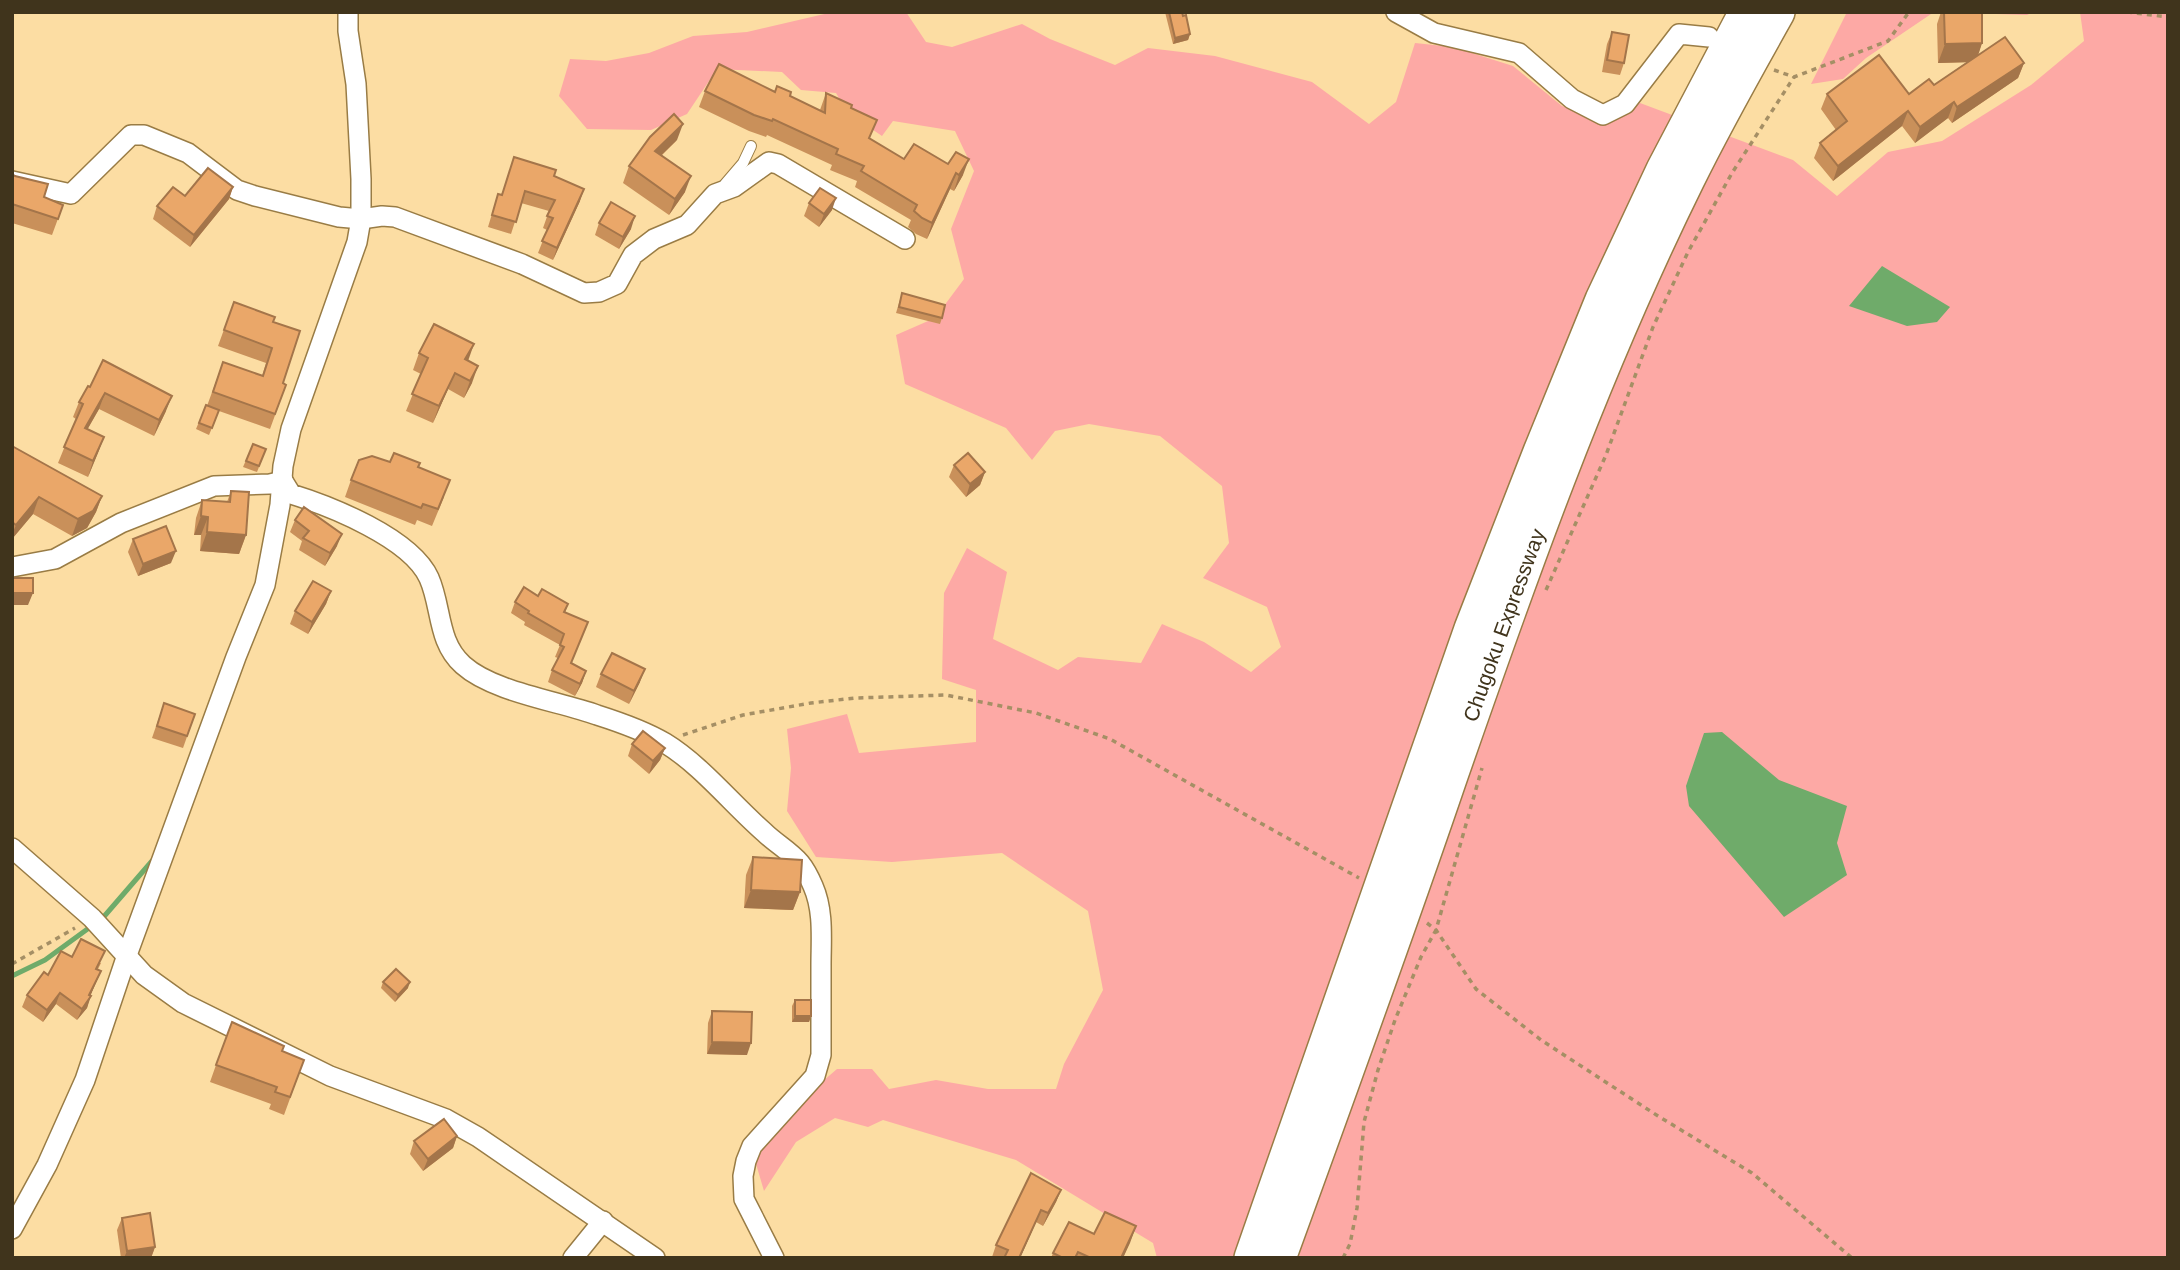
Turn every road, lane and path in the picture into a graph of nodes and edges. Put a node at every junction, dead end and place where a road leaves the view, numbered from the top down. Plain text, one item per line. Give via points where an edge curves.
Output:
1 (348, 12) edge
2 (1395, 12) edge
3 (1747, 12) edge
4 (1777, 12) edge
5 (1909, 12) edge
6 (2127, 12) edge
7 (2168, 17) edge
8 (1709, 37) dead end
9 (1773, 69) dead end
10 (1794, 77) junction
11 (751, 146) dead end
12 (12, 181) edge
13 (715, 194) junction
14 (361, 219) junction
15 (905, 239) dead end
16 (283, 481) junction
17 (12, 567) edge
18 (1544, 594) dead end
19 (665, 743) junction
20 (1483, 764) dead end
21 (12, 848) edge
22 (1359, 878) dead end
23 (92, 918) junction
24 (1427, 923) dead end
25 (1436, 930) junction
26 (127, 955) junction
27 (12, 964) edge
28 (603, 1222) junction
29 (12, 1228) edge
30 (573, 1258) edge
31 (654, 1258) edge
32 (774, 1258) edge
33 (1252, 1258) edge
34 (1278, 1258) edge
35 (1343, 1258) edge
36 (1852, 1258) edge

1 - 14 street
2 - 8 street via 1434,33 1519,53 1572,99 1603,115 1625,104 1679,34
3 - 33 highway, Chugoku Expressway via 1664,170 1603,300 1541,452 1472,629
4 - 34 highway, Chugoku Expressway via 1687,179 1564,464 1494,644
5 - 10 path via 1888,41
6 - 7 path
9 - 10 path
10 - 18 path via 1731,173 1688,252
11 - 13 lane via 743,163
12 - 14 street via 71,194 131,135 145,135 188,153 237,190
13 - 14 street via 687,225 654,239 633,255 617,284 584,293 522,264 396,217
13 - 15 street via 734,187 769,162 778,164
14 - 16 street via 291,429
16 - 17 street via 214,486 121,523 55,559
16 - 19 street via 291,494 362,523 419,562 429,578 453,654 481,678 596,714
16 - 26 street via 265,585
19 - 22 path via 743,715 811,702 946,695 1035,713 1110,739
19 - 32 street via 800,863 821,915 821,1055 815,1076 752,1146 743,1175 744,1199
20 - 25 path
21 - 23 street
23 - 26 street
23 - 27 path
24 - 25 path
25 - 35 path via 1421,957 1378,1070 1364,1122 1357,1209
25 - 36 path via 1476,989 1541,1040 1752,1173
26 - 28 street via 144,975 183,1003 330,1076 446,1119
26 - 29 street via 86,1080
28 - 30 street
28 - 31 street

